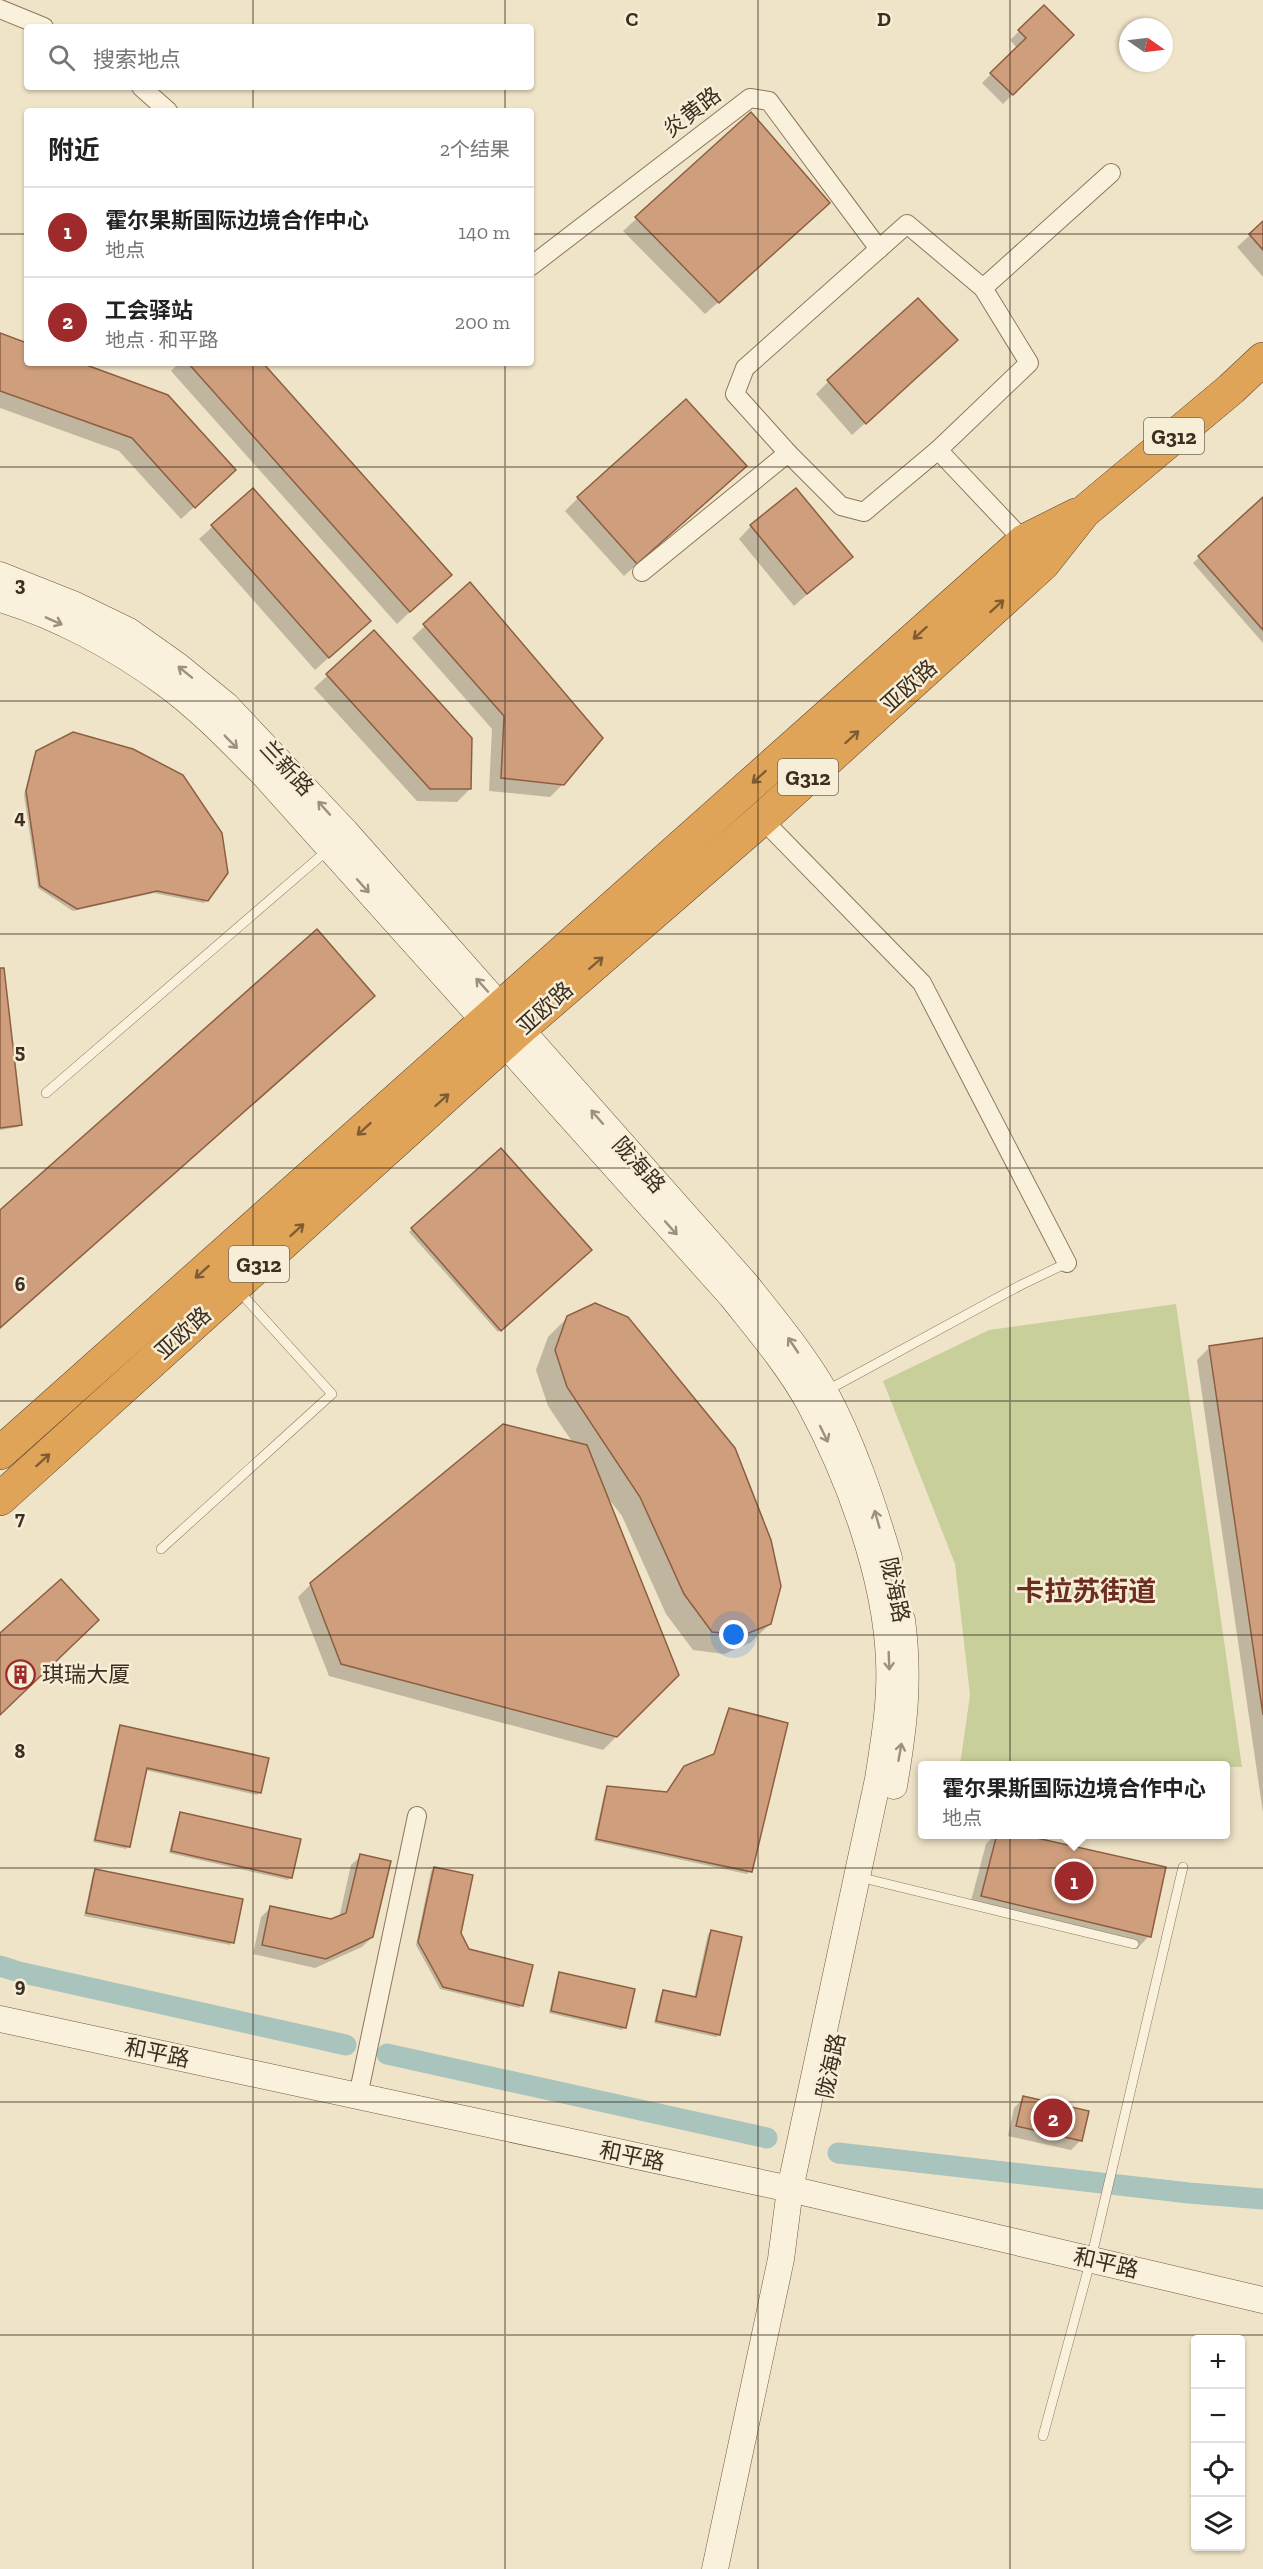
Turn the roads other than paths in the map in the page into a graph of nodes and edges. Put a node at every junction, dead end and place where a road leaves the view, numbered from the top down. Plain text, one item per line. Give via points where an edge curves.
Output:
1 (0, 9) edge
2 (37, 24) edge
3 (144, 90) edge
4 (165, 108) edge
5 (1111, 173) dead end
6 (879, 249) junction
7 (534, 264) edge
8 (983, 288) junction
9 (1263, 359) edge
10 (938, 450) junction
11 (788, 453) junction
12 (1084, 512) junction
13 (1024, 541) junction
14 (642, 572) dead end
15 (0, 575) edge
16 (0, 599) edge
17 (762, 819) junction
18 (338, 841) junction
19 (502, 1025) junction
20 (46, 1093) dead end
21 (1067, 1263) joint
22 (234, 1286) junction
23 (816, 1397) junction
24 (0, 1453) edge
25 (0, 1499) edge
26 (161, 1549) dead end
27 (417, 1816) dead end
28 (1183, 1867) dead end
29 (871, 1880) junction
30 (1134, 1944) dead end
31 (0, 2019) edge
32 (358, 2096) junction
33 (796, 2191) junction
34 (1090, 2259) junction
35 (1263, 2300) edge
36 (1043, 2436) dead end
37 (715, 2569) edge

1 - 2 street
3 - 4 street
5 - 8 street
6 - 7 street, 炎黄路 via 769,101 750,98
6 - 8 street via 907,224
6 - 11 street via 745,368 735,394
8 - 10 street via 1029,363
9 - 12 highway, 亚欧路 / G312
10 - 11 street via 864,512 842,506
10 - 13 street
11 - 14 street
12 - 13 highway, 亚欧路 / G312
17 -> 12 highway, 亚欧路 / G312 via 1043,564
13 -> 19 highway, 亚欧路 / G312
18 -> 15 street, 兰新路 via 226,705 177,665 129,631
16 -> 18 street, 兰新路 via 63,624 164,683
19 -> 17 highway, 亚欧路 / G312
17 - 21 street via 922,983
18 - 19 street, 兰新路
18 - 20 lane
22 -> 19 highway, 亚欧路 / G312
19 - 23 street, 陇海路
19 -> 24 highway, 亚欧路 / G312
21 - 23 lane
25 -> 22 highway, 亚欧路 / G312
22 - 26 lane via 332,1395
29 -> 23 street, 陇海路 via 905,1723 907,1656 895,1581 871,1498
23 -> 33 street, 陇海路 via 879,1582 889,1662 878,1779
27 - 32 street
28 - 34 lane
29 - 30 lane
29 - 33 street, 陇海路
31 - 32 street, 和平路
32 - 33 street, 和平路
33 - 34 street, 和平路
33 - 37 street, 陇海路
34 - 35 street, 和平路
34 - 36 lane

